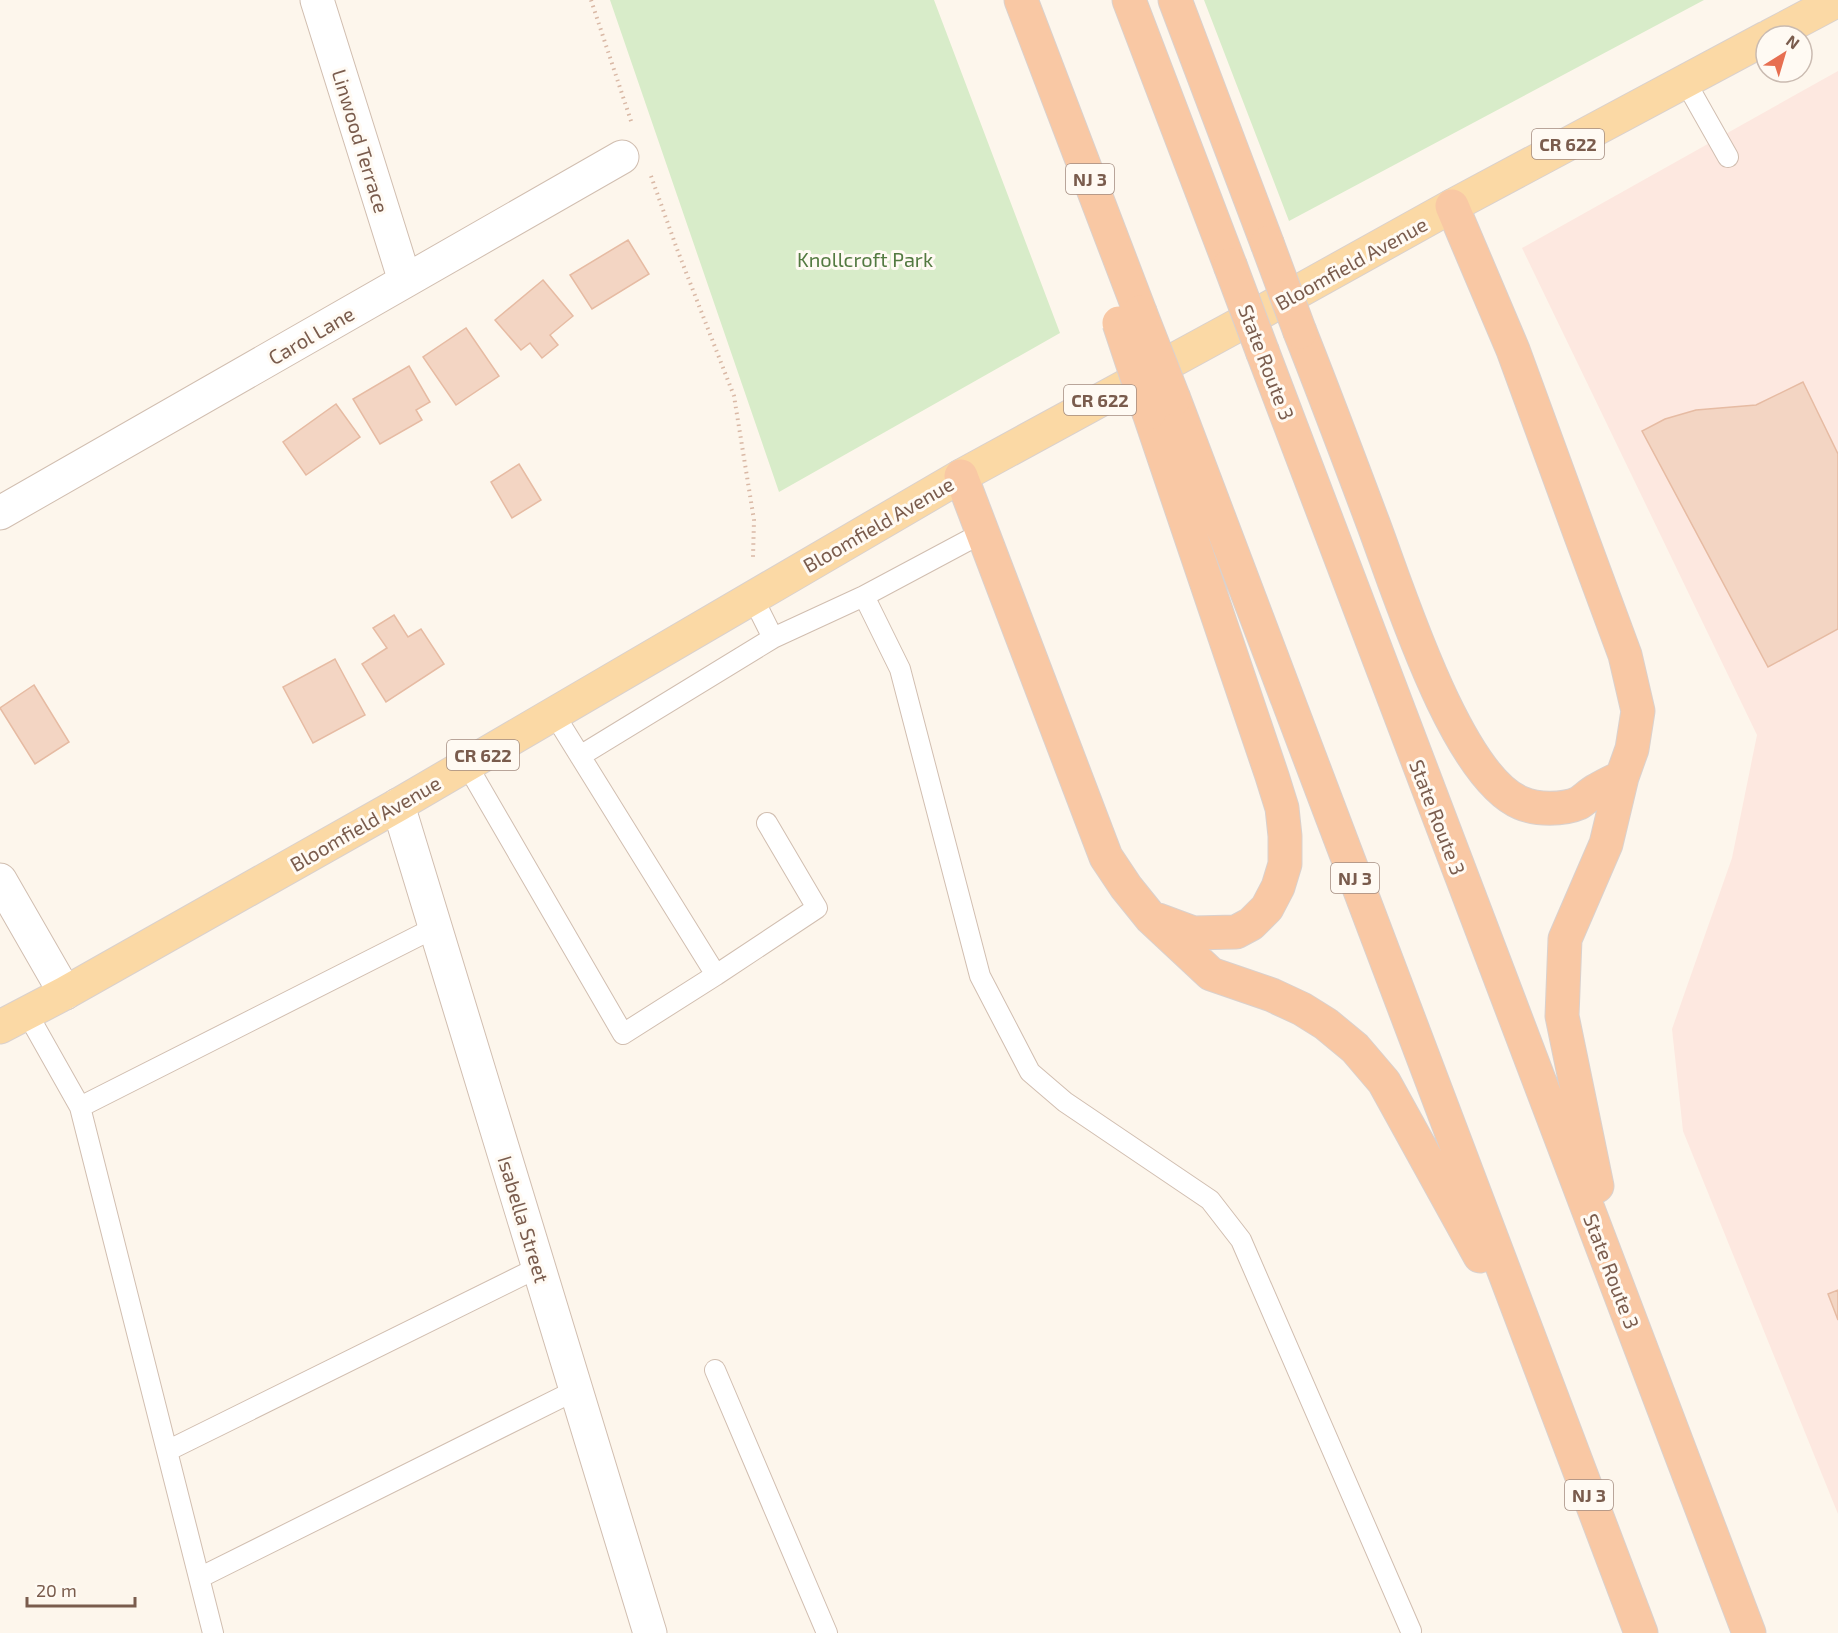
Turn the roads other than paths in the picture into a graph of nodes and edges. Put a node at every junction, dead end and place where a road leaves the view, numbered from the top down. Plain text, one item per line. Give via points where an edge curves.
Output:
1 (318, 0) edge
2 (1022, 0) edge
3 (1129, 0) edge
4 (1174, 0) edge
5 (1838, 0) edge
6 (1793, 24) edge
7 (1754, 44) edge
8 (1685, 81) junction
9 (635, 153) road end
10 (1728, 157) dead end
11 (1452, 206) junction
12 (405, 281) junction
13 (1161, 406) junction
14 (961, 476) junction
15 (0, 513) edge
16 (982, 533) junction
17 (752, 596) junction
18 (864, 596) junction
19 (773, 638) junction
20 (554, 714) junction
21 (580, 756) junction
22 (466, 765) junction
23 (1622, 777) junction
24 (398, 805) junction
25 (767, 823) dead end
26 (0, 880) edge
27 (1150, 918) junction
28 (436, 927) junction
29 (716, 975) junction
30 (65, 993) junction
31 (13, 1020) edge
32 (80, 1107) junction
33 (539, 1267) junction
34 (1618, 1284) junction
35 (1536, 1357) junction
36 (715, 1370) dead end
37 (576, 1390) junction
38 (167, 1451) junction
39 (199, 1578) junction
40 (1411, 1631) dead end
41 (213, 1633) edge
42 (650, 1633) edge
43 (827, 1633) edge
44 (1641, 1633) edge
45 (1749, 1633) edge

1 - 12 street, Linwood Terrace
2 - 13 highway, bridge
3 - 34 highway, State Route 3, bridge
4 - 23 highway, bridge via 1418,643 1466,745 1489,778 1521,803 1551,808 1578,803
5 - 6 main road
7 - 8 main road, Bloomfield Avenue / CR 622
8 - 10 lane
8 - 11 main road, Bloomfield Avenue / CR 622
9 - 12 street, Carol Lane
11 - 14 main road, Bloomfield Avenue / CR 622
11 - 23 highway via 1513,350 1625,655 1638,711 1632,749
12 - 15 street, Carol Lane
13 - 27 highway via 1281,808 1285,864 1267,908 1236,932 1193,933
13 - 35 highway, NJ 3
14 - 16 highway
14 - 17 main road, Bloomfield Avenue / CR 622
16 - 18 lane
16 - 27 highway via 1106,857
17 - 19 lane
17 - 20 main road, Bloomfield Avenue / CR 622
18 - 19 lane
18 - 40 lane via 900,669 980,976 1030,1072 1065,1102 1210,1200 1241,1240
19 - 21 lane
20 - 21 lane
20 - 22 main road, Bloomfield Avenue / CR 622
21 - 29 lane
22 - 24 main road, Bloomfield Avenue / CR 622
22 - 29 lane via 622,1034
23 - 34 highway via 1606,843 1565,939 1562,992 1562,1016
24 - 28 street, Isabella Street
24 - 30 main road, Bloomfield Avenue / CR 622
25 - 29 lane via 817,908
26 - 30 street
27 - 35 highway via 1211,974 1302,1009 1355,1048 1384,1082
28 - 32 lane
28 - 33 street, Isabella Street
30 - 31 main road, Bloomfield Avenue / CR 622
31 - 32 lane
32 - 38 lane
33 - 37 street, Isabella Street
33 - 38 lane
34 - 45 highway, State Route 3
35 - 44 highway, NJ 3
36 - 43 lane
37 - 39 lane
37 - 42 street, Isabella Street
38 - 39 lane
39 - 41 lane

